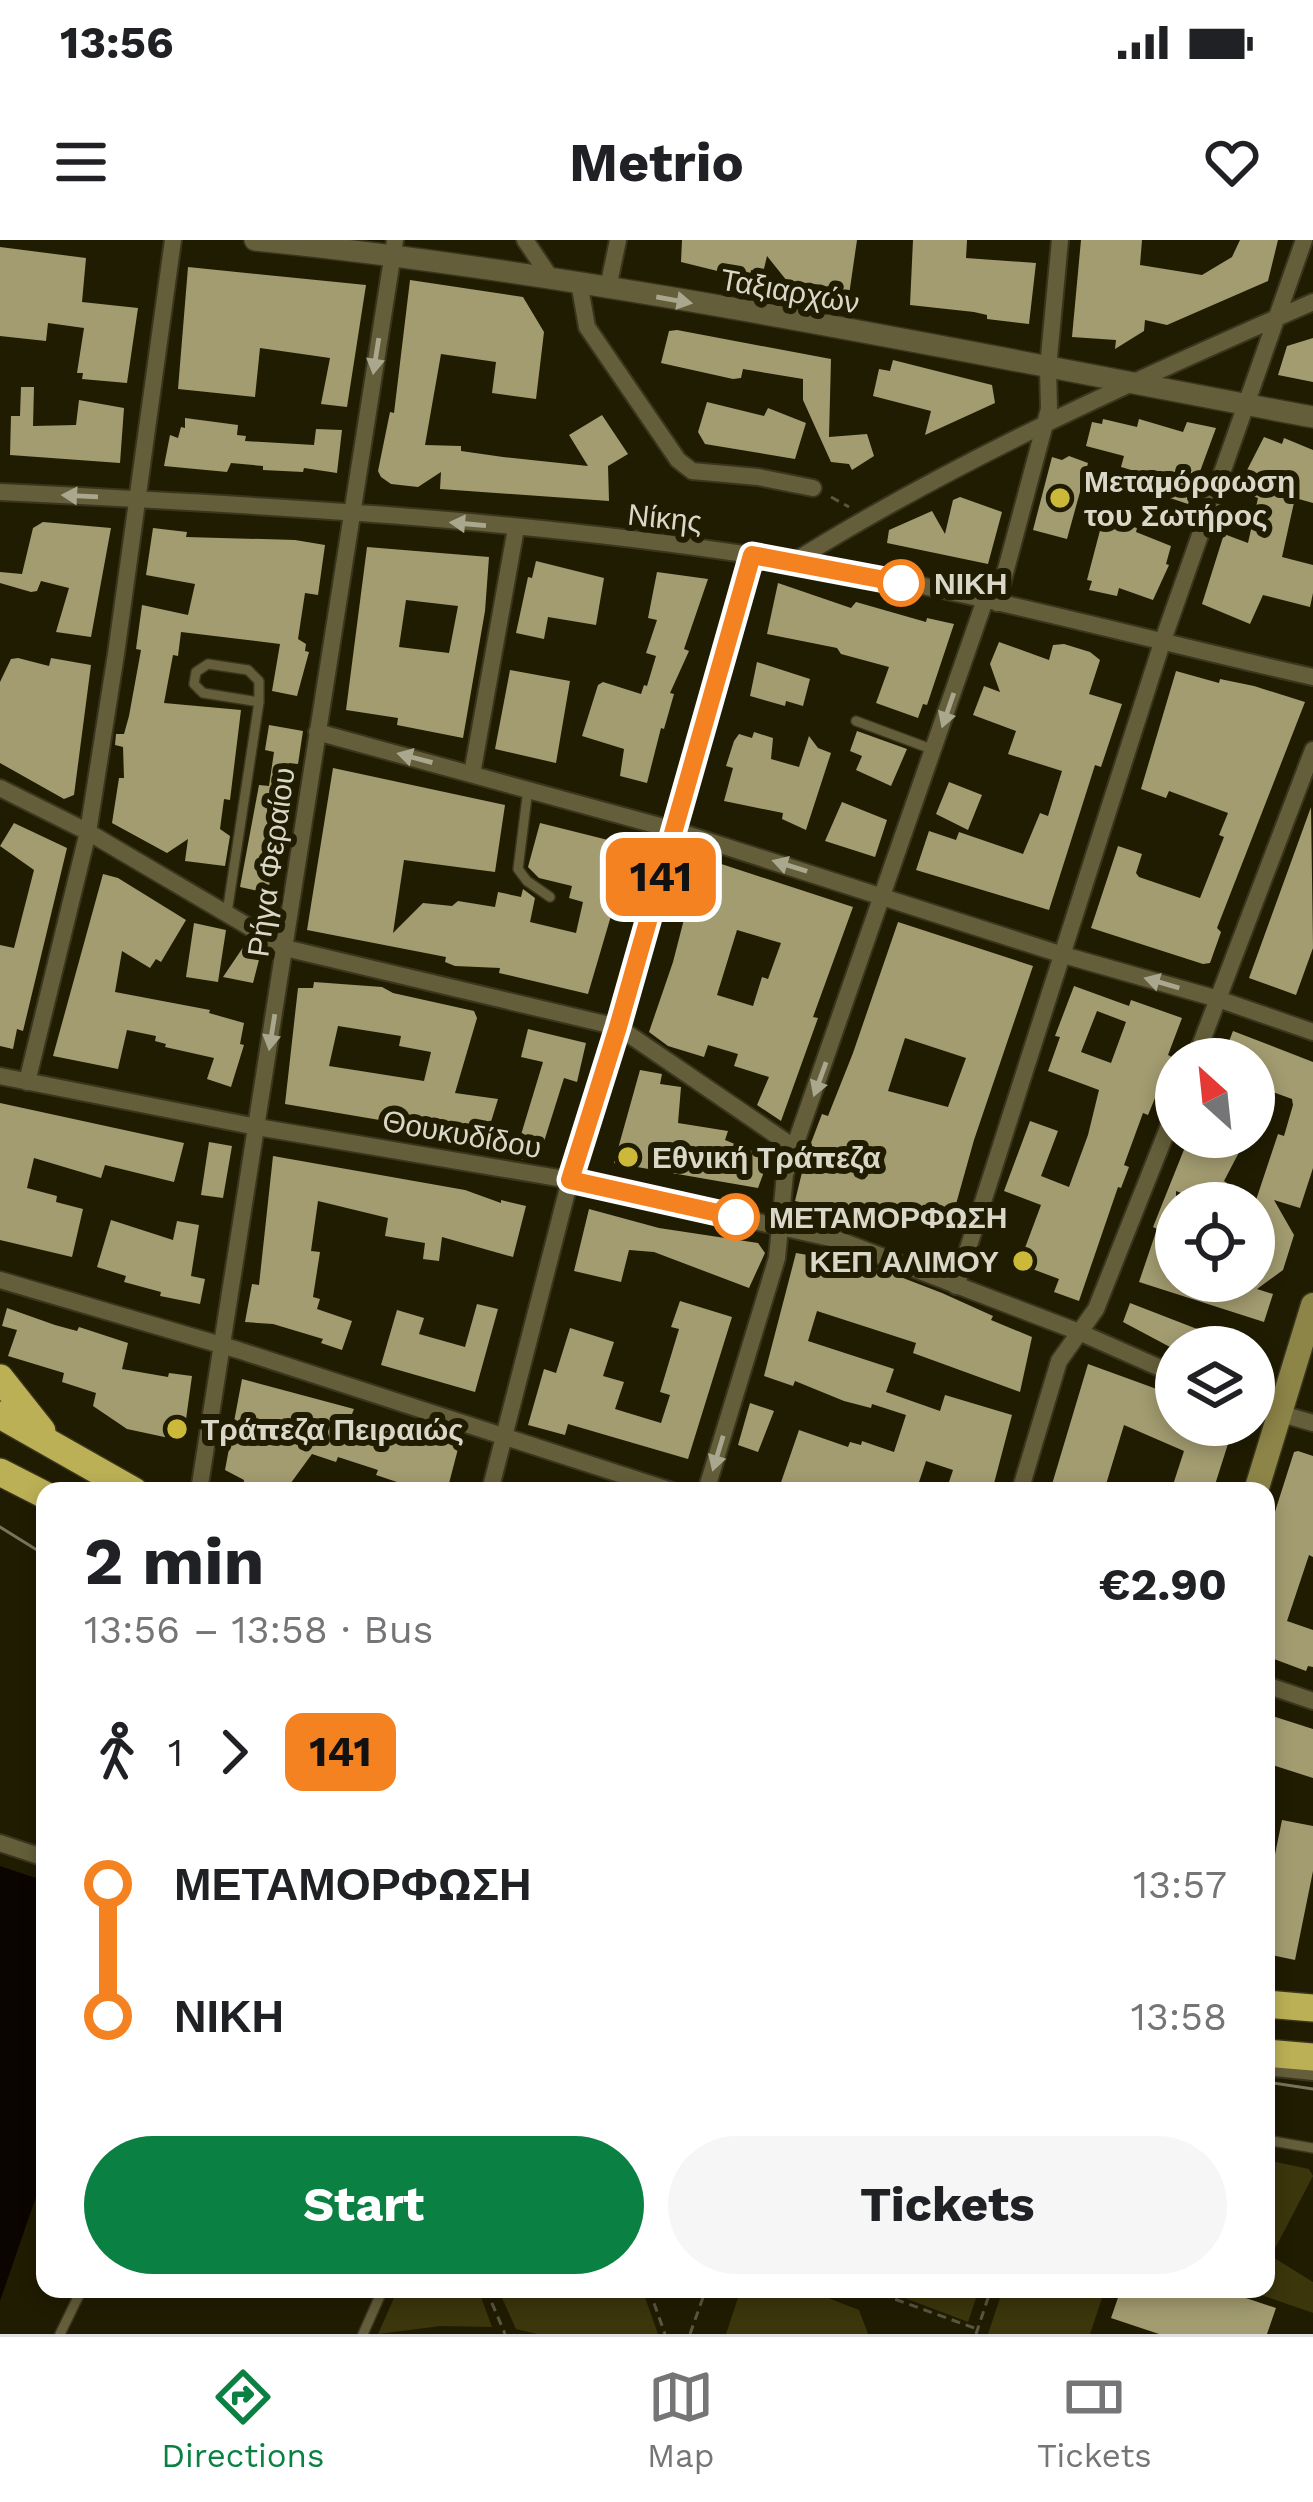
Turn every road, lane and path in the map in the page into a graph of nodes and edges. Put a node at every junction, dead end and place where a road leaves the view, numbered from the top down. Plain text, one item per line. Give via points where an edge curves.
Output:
1 (173, 240) edge
2 (254, 240) edge
3 (525, 240) edge
4 (618, 240) edge
5 (1060, 240) edge
6 (1304, 240) edge
7 (393, 246) edge
8 (550, 277) junction
9 (579, 282) junction
10 (608, 288) junction
11 (1313, 302) edge
12 (1279, 317) junction
13 (1048, 368) junction
14 (1129, 383) junction
15 (1247, 405) junction
16 (1313, 417) edge
17 (1046, 422) junction
18 (813, 488) joint
19 (0, 492) edge
20 (136, 499) junction
21 (351, 514) junction
22 (866, 516) junction
23 (516, 528) junction
24 (752, 555) junction
25 (794, 562) junction
26 (991, 601) junction
27 (1162, 643) junction
28 (1313, 676) edge
29 (259, 702) junction
30 (856, 721) dead end
31 (317, 732) junction
32 (934, 750) junction
33 (1313, 750) edge
34 (472, 774) junction
35 (0, 788) edge
36 (528, 789) junction
37 (674, 830) junction
38 (88, 832) junction
39 (885, 896) junction
40 (550, 897) dead end
41 (227, 914) junction
42 (285, 948) junction
43 (1060, 954) junction
44 (1218, 999) junction
45 (618, 1027) junction
46 (1313, 1032) edge
47 (1203, 1038) edge
48 (0, 1076) edge
49 (27, 1082) junction
50 (257, 1127) junction
51 (795, 1148) junction
52 (1156, 1158) edge
53 (570, 1180) junction
54 (781, 1227) junction
55 (0, 1280) edge
56 (956, 1286) junction
57 (1313, 1305) edge
58 (1079, 1332) junction
59 (219, 1345) junction
60 (1155, 1366) edge
61 (0, 1378) edge
62 (1275, 1412) edge
63 (1280, 1414) junction
64 (0, 1415) edge
65 (1313, 1424) edge
66 (506, 1436) junction
67 (49, 1439) junction
68 (0, 1472) edge
69 (119, 1482) edge
70 (200, 1482) edge
71 (493, 1482) edge
72 (645, 1482) edge
73 (709, 1482) edge
74 (1023, 1482) edge
75 (1259, 1482) edge
76 (36, 1491) edge
77 (1275, 1688) edge
78 (1313, 1702) edge
79 (0, 1843) edge
80 (36, 1855) edge
81 (1275, 2005) edge
82 (1313, 2008) edge
83 (1275, 2055) edge
84 (1313, 2057) edge
85 (1275, 2068) edge
86 (1313, 2072) edge
87 (1275, 2142) edge
88 (1313, 2148) edge
89 (78, 2298) edge
90 (379, 2298) edge
91 (490, 2298) edge
92 (652, 2298) edge
93 (703, 2298) edge
94 (890, 2298) edge
95 (988, 2298) edge
96 (977, 2332) edge
97 (61, 2334) edge
98 (363, 2334) edge
99 (505, 2334) edge
100 (665, 2334) edge
101 (690, 2334) edge

1 - 20 street
2 - 7 street, Ταξιαρχών
3 - 8 street
4 - 10 street
5 - 13 street
6 - 12 street
7 - 8 street, Ταξιαρχών
7 -> 21 street, Ρήγα Φεραίου
8 - 9 street, Ταξιαρχών
9 - 10 street, Ταξιαρχών
9 - 18 street via 587,327 678,460 692,471
10 -> 13 street, Ταξιαρχών
11 - 12 street
12 - 14 street
12 - 15 street
13 - 14 street, Ταξιαρχών
13 - 17 street
14 - 15 street, Ταξιαρχών
14 - 17 street
15 - 16 street, Ταξιαρχών
15 - 27 street
17 - 22 street
17 - 26 street
18 - 22 path
20 -> 19 street, Νίκης
20 - 21 street, Νίκης
20 - 38 street
23 -> 21 street, Νίκης
21 - 31 street, Ρήγα Φεραίου
22 - 25 street
23 - 24 street, Νίκης
23 - 34 street
24 - 25 street, Νίκης
24 - 37 street
25 - 26 street, Νίκης
26 - 27 street, Νίκης
26 -> 32 street
27 - 28 street, Νίκης
27 - 43 street
29 - 29 lane via 254,672 208,664 196,672 202,693
29 - 41 lane
30 - 32 lane
34 -> 31 street
31 - 42 street, Ρήγα Φεραίου
32 - 39 street
33 - 44 street
34 - 36 street
35 - 38 street
36 - 37 street
36 - 40 lane via 518,869
39 -> 37 street
37 - 45 street
38 - 41 street
38 - 49 street
39 - 43 street
39 -> 51 street
41 - 42 street
42 - 45 street
42 -> 50 street, Ρήγα Φεραίου
44 -> 43 street
43 - 56 street
44 - 46 street
44 - 47 street
45 - 51 street
45 - 53 street
48 - 49 street, Θουκυδίδου
49 - 50 street, Θουκυδίδου
50 - 53 street, Θουκυδίδου
50 - 59 street, Ρήγα Φεραίου
51 - 54 street
52 - 58 street via 1096,1309
53 - 54 street, Θουκυδίδου
53 - 66 street
54 - 56 street, Θουκυδίδου
54 -> 73 street
55 - 59 street
56 - 58 street, Θουκυδίδου
57 - 63 main road
58 - 60 street, Θουκυδίδου
58 - 74 street via 1050,1384
59 - 66 street
59 - 70 street, Ρήγα Φεραίου
61 - 67 highway
62 - 63 street
63 - 65 street
63 - 75 main road
64 - 67 highway
66 - 71 street
66 - 72 street
67 - 69 highway
68 - 76 highway
77 - 78 street
79 - 80 street
81 - 82 highway
83 - 84 highway
85 - 86 street
87 - 88 lane
89 - 97 lane
90 - 98 lane
91 - 99 path
92 - 100 path
93 - 101 path
94 - 96 path
95 - 96 path

